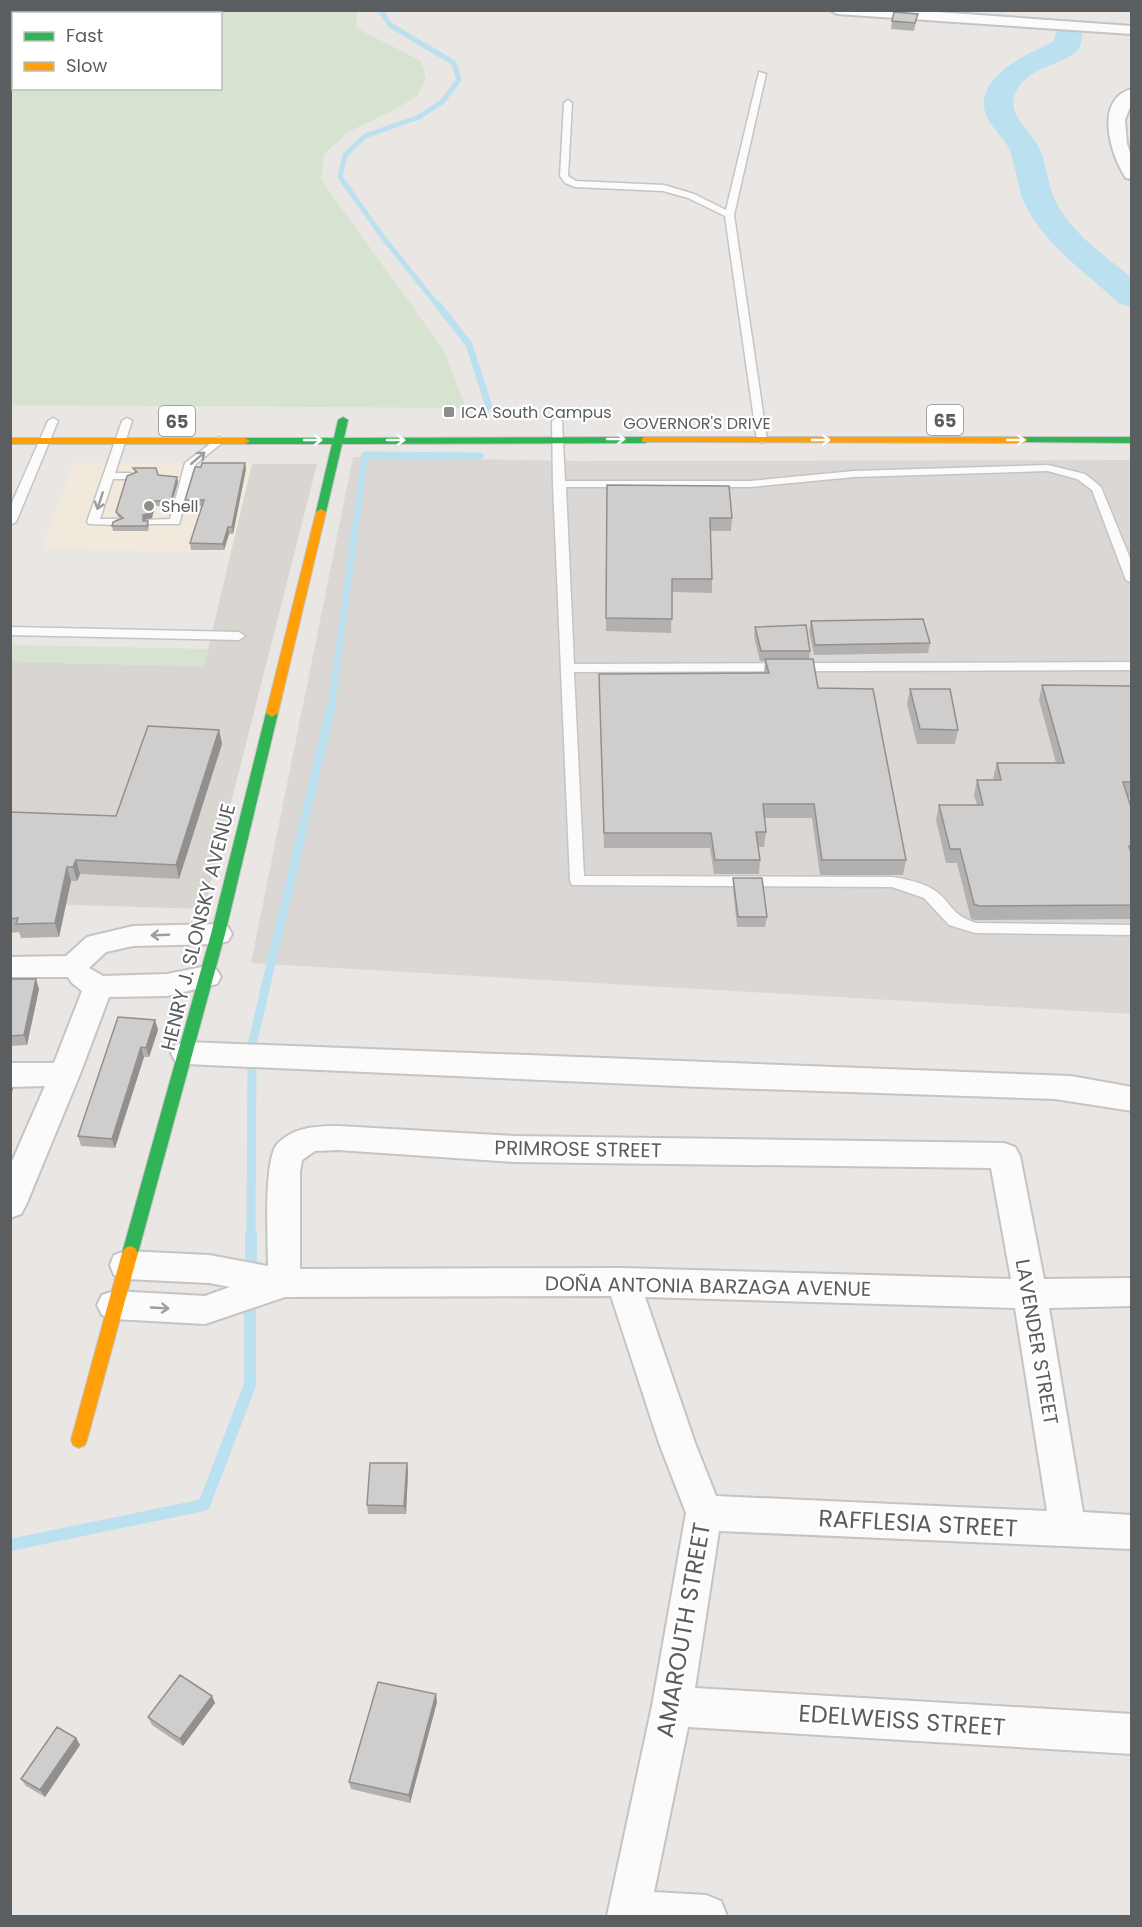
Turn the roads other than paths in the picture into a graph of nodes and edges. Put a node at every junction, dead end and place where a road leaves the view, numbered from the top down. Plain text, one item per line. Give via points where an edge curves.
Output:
1 (845, 11) edge
2 (923, 13) edge
3 (1028, 16) edge
4 (1128, 29) edge
5 (762, 74) dead end
6 (1131, 94) edge
7 (568, 103) dead end
8 (1131, 174) edge
9 (729, 215) junction
10 (326, 420) dead end
11 (557, 420) dead end
12 (53, 421) dead end
13 (128, 421) dead end
14 (557, 439) junction
15 (120, 440) junction
16 (219, 440) junction
17 (338, 440) junction
18 (762, 440) junction
19 (1131, 440) edge
20 (10, 441) edge
21 (45, 441) junction
22 (108, 476) junction
23 (130, 476) edge
24 (171, 476) edge
25 (187, 477) junction
26 (560, 483) junction
27 (10, 522) edge
28 (116, 522) edge
29 (150, 522) edge
30 (1131, 580) edge
31 (10, 631) edge
32 (239, 636) dead end
33 (1131, 666) edge
34 (569, 668) junction
35 (1131, 930) edge
36 (218, 934) junction
37 (73, 966) junction
38 (10, 967) edge
39 (207, 977) junction
40 (98, 987) junction
41 (186, 1053) junction
42 (10, 1074) edge
43 (65, 1074) junction
44 (1131, 1100) edge
45 (1004, 1155) joint
46 (13, 1192) edge
47 (126, 1265) junction
48 (623, 1281) junction
49 (284, 1283) junction
50 (1131, 1292) edge
51 (1030, 1294) junction
52 (114, 1305) junction
53 (79, 1440) dead end
54 (704, 1514) junction
55 (1068, 1530) junction
56 (1131, 1532) edge
57 (672, 1706) junction
58 (1131, 1734) edge
59 (628, 1914) edge
60 (706, 1917) edge

1 - 2 street
2 - 3 street
3 - 4 street via 1071,26
5 - 9 lane
6 - 8 street via 1118,115 1118,144
7 - 9 lane via 564,176 568,181 664,188
9 - 18 lane
10 - 17 main road, HENRY J. SLONSKY AVENUE via 349,420
11 - 14 lane
12 - 21 lane
13 - 15 lane
17 -> 14 main road, GOVERNOR'S DRIVE / 65
14 -> 18 main road, GOVERNOR'S DRIVE / 65
14 - 26 lane
15 - 16 main road, GOVERNOR'S DRIVE / 65
15 - 21 main road, GOVERNOR'S DRIVE / 65
15 - 22 lane
16 -> 17 main road, GOVERNOR'S DRIVE / 65
25 -> 16 lane via 191,463
17 - 36 main road, HENRY J. SLONSKY AVENUE
18 -> 19 main road, GOVERNOR'S DRIVE / 65
20 - 21 main road, GOVERNOR'S DRIVE / 65
21 - 27 lane
22 - 23 lane
22 -> 28 lane via 93,522
24 - 25 lane
25 - 29 lane via 175,522
26 - 30 lane via 750,484 854,474 1061,470 1090,480 1097,489
26 - 34 lane
31 - 32 lane
33 - 34 lane
34 - 35 lane via 577,881 892,882 929,894 954,921 975,928
36 -> 37 street via 133,936 97,944
36 - 39 main road, HENRY J. SLONSKY AVENUE
37 - 38 street
37 - 40 street
39 - 40 street via 167,985
39 - 41 main road, HENRY J. SLONSKY AVENUE
40 - 43 street
41 - 44 street via 1071,1088
41 - 47 main road, HENRY J. SLONSKY AVENUE
42 - 43 street
43 - 46 street
45 - 49 street, PRIMROSE STREET via 515,1149 309,1139 288,1153 284,1172
45 - 51 street, LAVENDER STREET
47 - 49 street, DOÑA ANTONIA BARZAGA AVENUE via 209,1269
47 - 52 main road, HENRY J. SLONSKY AVENUE
48 - 49 street, DOÑA ANTONIA BARZAGA AVENUE
48 - 51 street, DOÑA ANTONIA BARZAGA AVENUE
48 - 54 street, AMAROUTH STREET
52 -> 49 street, DOÑA ANTONIA BARZAGA AVENUE via 205,1310
50 - 51 street, DOÑA ANTONIA BARZAGA AVENUE
51 - 55 street, LAVENDER STREET
52 - 53 main road, HENRY J. SLONSKY AVENUE
54 - 55 street, RAFFLESIA STREET
54 - 57 street, AMAROUTH STREET
55 - 56 street, RAFFLESIA STREET
57 - 58 street, EDELWEISS STREET
57 - 59 street, AMAROUTH STREET
59 - 60 street

